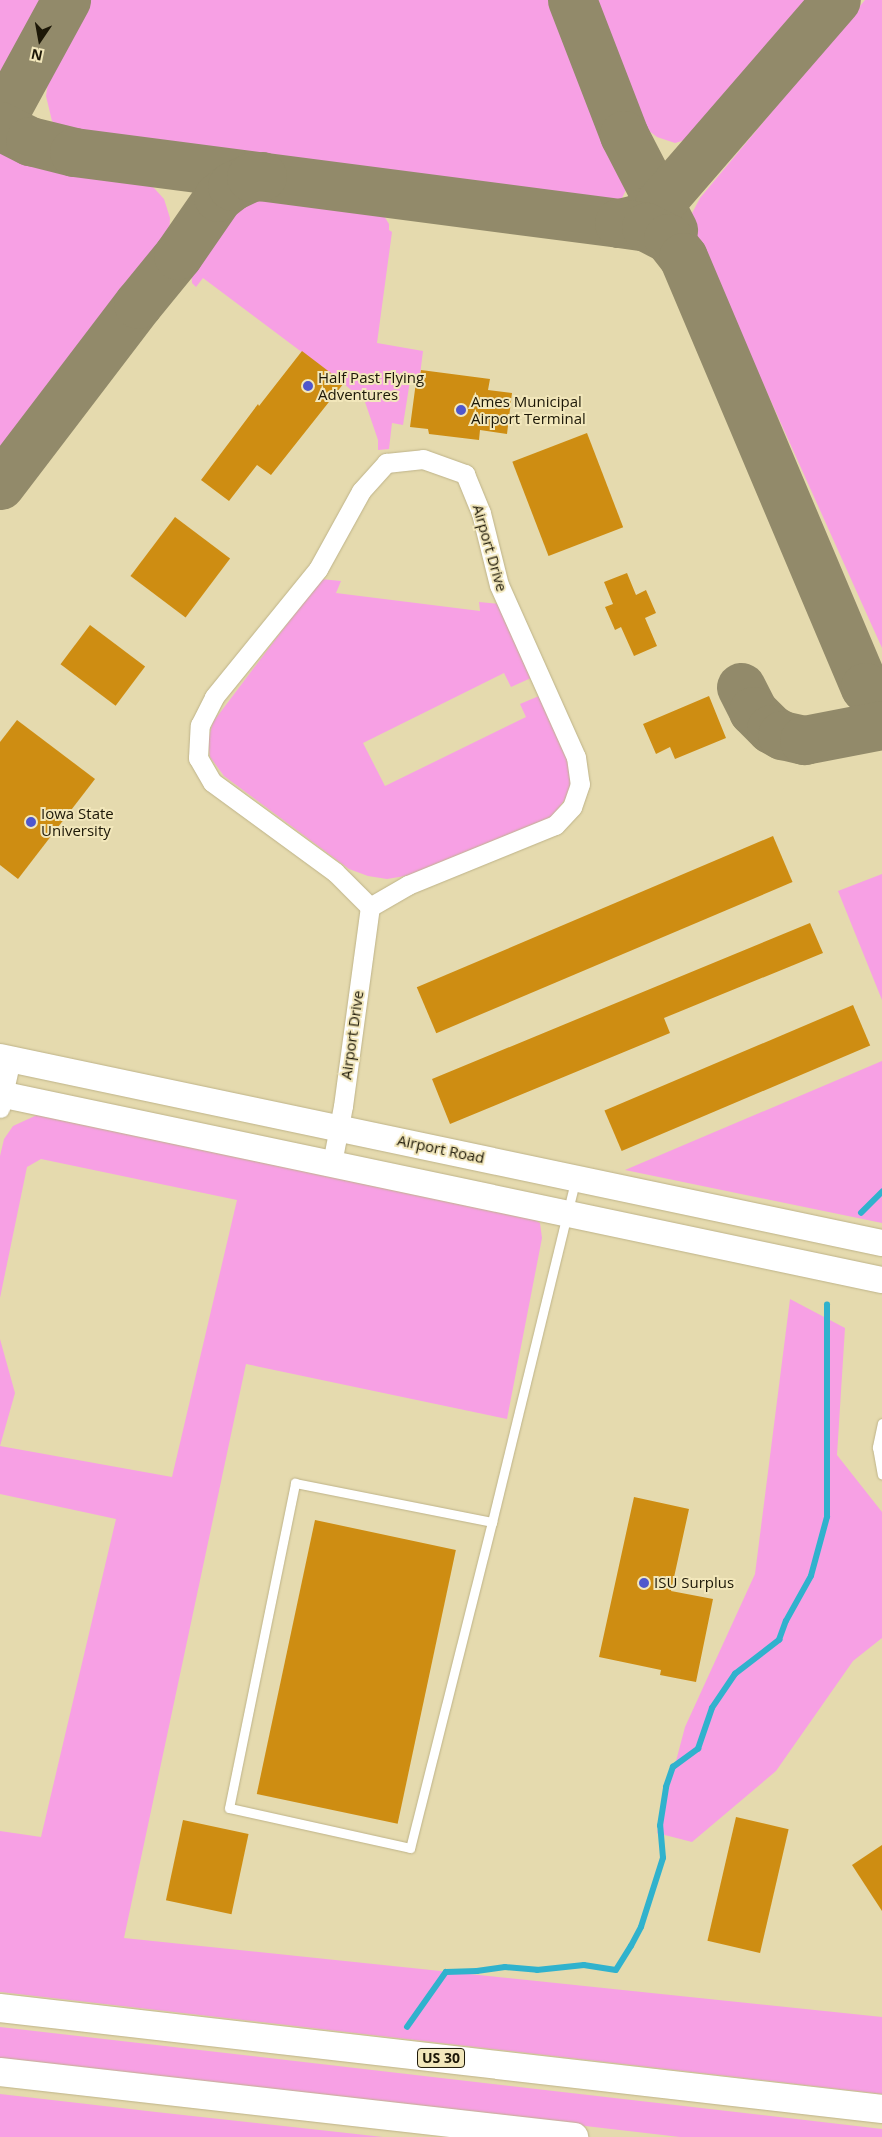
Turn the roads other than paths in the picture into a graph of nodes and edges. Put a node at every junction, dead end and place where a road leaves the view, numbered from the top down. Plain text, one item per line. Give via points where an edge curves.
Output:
1 (370, 907) junction
2 (5, 1058) edge
3 (1, 1099) edge
4 (339, 1128) junction
5 (332, 1163) junction
6 (576, 1178) junction
7 (568, 1213) junction
8 (882, 1243) edge
9 (882, 1280) edge
10 (882, 1423) edge
11 (882, 1476) edge
12 (492, 1522) junction
13 (0, 2008) edge
14 (0, 2072) edge
15 (882, 2108) edge
16 (574, 2137) edge

1 - 1 street, Airport Drive via 334,872 212,782 198,758 200,725 214,697 318,569 361,491 386,463 424,459 465,474 481,513 499,585 576,757 580,784 572,807 555,825 408,885
1 - 4 street, Airport Drive
2 - 3 street
2 - 4 main road, Airport Road
3 - 5 main road
4 - 5 street, Airport Drive
4 - 6 main road, Airport Road
5 - 7 main road
6 - 7 lane
6 - 8 main road, Airport Road
7 - 9 main road
7 - 12 lane
10 - 11 lane via 877,1447
12 - 12 lane via 295,1483 229,1808 410,1848
13 - 15 highway, US 30
14 - 16 highway

